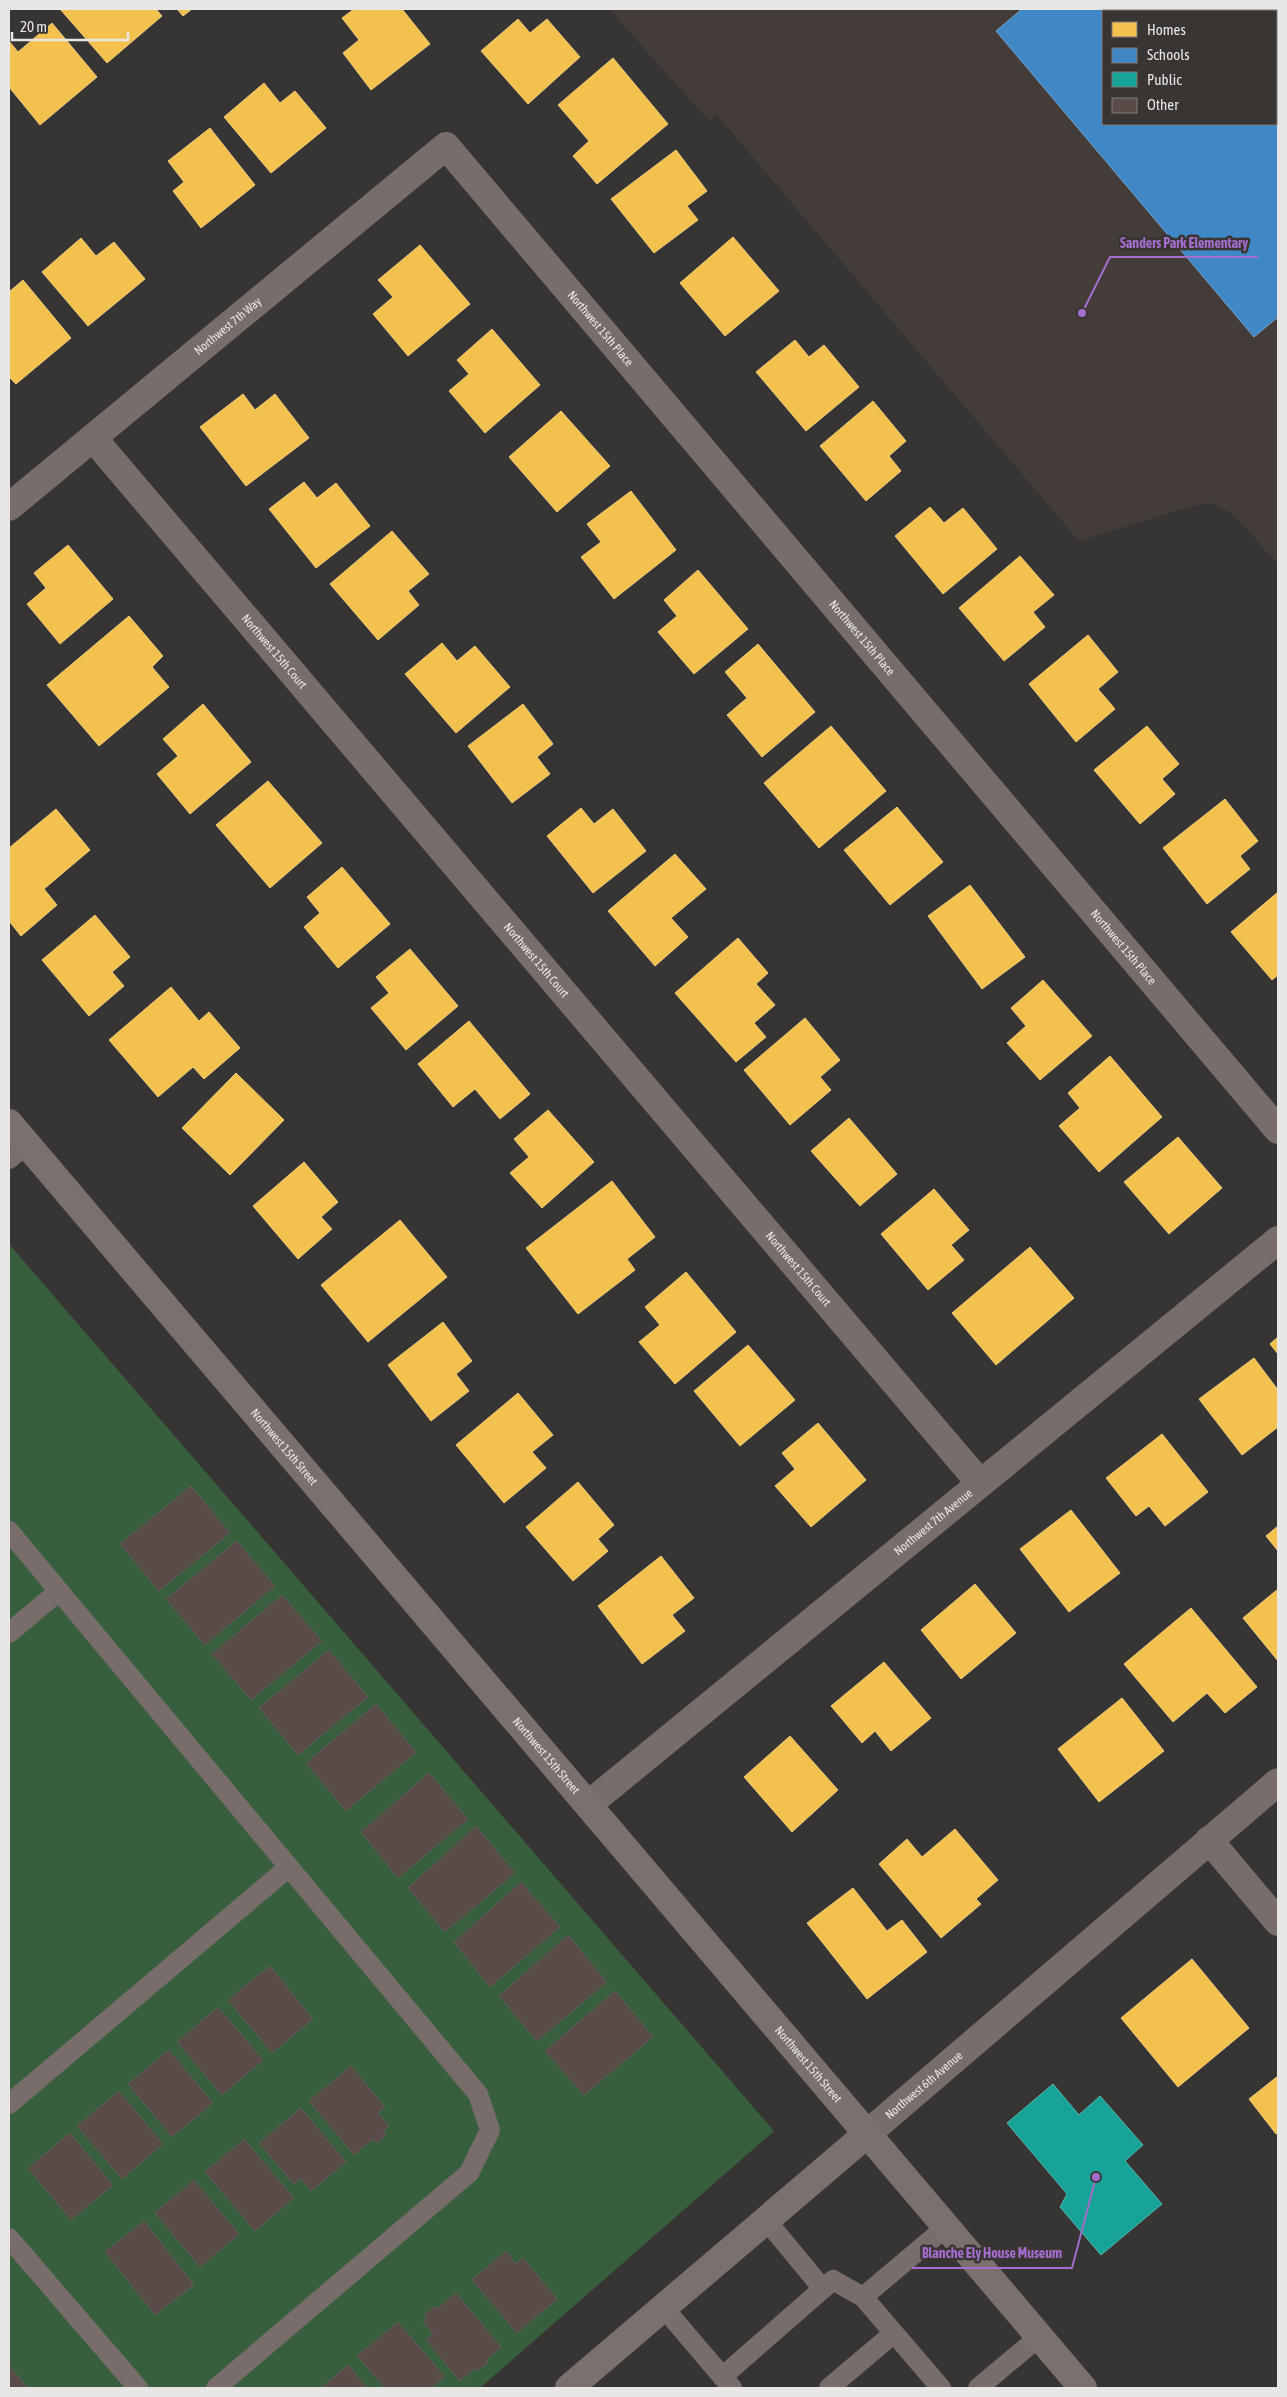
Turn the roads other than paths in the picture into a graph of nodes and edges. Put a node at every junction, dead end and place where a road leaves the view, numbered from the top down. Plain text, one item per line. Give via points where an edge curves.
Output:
1 (446, 146) joint
2 (93, 438) junction
3 (9, 508) edge
4 (9, 1123) edge
5 (1278, 1130) edge
6 (18, 1151) edge
7 (1278, 1240) edge
8 (980, 1483) junction
9 (9, 1531) edge
10 (59, 1591) junction
11 (9, 1634) edge
12 (1278, 1782) edge
13 (589, 1804) junction
14 (1209, 1840) junction
15 (289, 1867) junction
16 (1278, 1922) edge
17 (9, 2104) edge
18 (866, 2134) junction
19 (766, 2220) junction
20 (946, 2227) junction
21 (9, 2238) edge
22 (823, 2289) junction
23 (863, 2297) junction
24 (663, 2307) junction
25 (894, 2333) junction
26 (1039, 2337) junction
27 (727, 2382) edge
28 (583, 2384) edge
29 (138, 2388) edge
30 (216, 2388) edge
31 (829, 2388) edge
32 (941, 2388) edge
33 (978, 2388) edge
34 (1083, 2388) edge

1 - 2 street, Northwest 7th Way
1 - 5 street, Northwest 15th Place
2 - 3 street, Northwest 7th Way
2 - 8 street, Northwest 15th Court
4 - 6 street, Northwest 15th Street
6 - 13 street, Northwest 15th Street
7 - 8 street, Northwest 7th Avenue
8 - 13 street, Northwest 7th Avenue
9 - 10 lane
10 - 11 lane
10 - 15 lane
12 - 14 street, Northwest 6th Avenue
13 - 18 street, Northwest 15th Street
14 - 16 street
14 - 18 street, Northwest 6th Avenue
15 - 17 lane
15 - 30 lane via 478,2094 490,2130 469,2173
18 - 19 street, Northwest 6th Avenue
18 - 20 street, Northwest 15th Street
19 - 22 lane
19 - 24 street, Northwest 6th Avenue
20 - 23 lane
20 - 26 street, Northwest 15th Street
21 - 29 lane
22 - 23 lane via 833,2280
22 - 27 lane
23 - 25 lane
24 - 27 lane
24 - 28 street, Northwest 6th Avenue
25 - 31 lane
25 - 32 lane
26 - 33 lane
26 - 34 street, Northwest 15th Street

